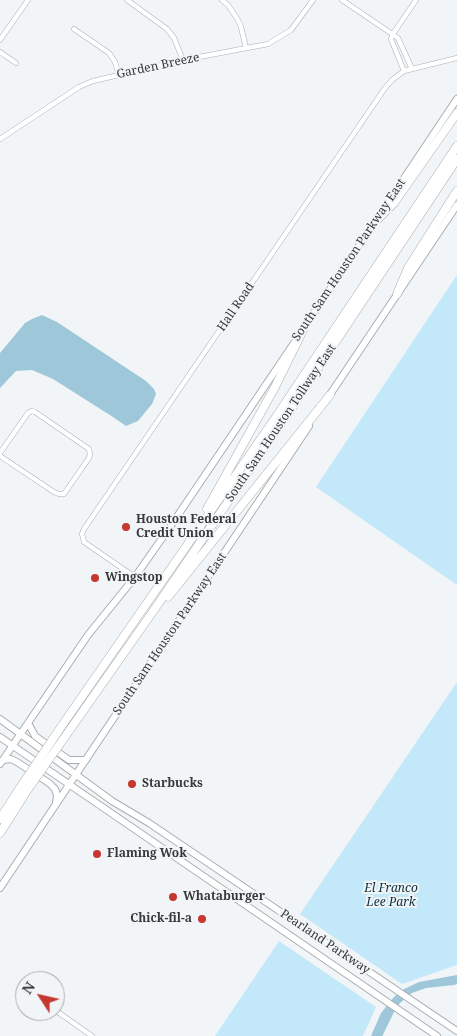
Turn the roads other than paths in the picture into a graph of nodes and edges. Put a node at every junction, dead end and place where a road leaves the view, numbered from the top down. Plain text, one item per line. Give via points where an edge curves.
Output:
1 (28, 0) edge
2 (127, 0) edge
3 (222, 0) edge
4 (314, 0) edge
5 (342, 0) edge
6 (416, 0) edge
7 (74, 29) dead end
8 (393, 34) junction
9 (0, 40) edge
10 (246, 48) junction
11 (0, 52) edge
12 (456, 58) edge
13 (183, 60) junction
14 (16, 63) dead end
15 (412, 69) junction
16 (404, 72) junction
17 (119, 75) junction
18 (457, 99) edge
19 (457, 113) edge
20 (0, 139) edge
21 (457, 146) edge
22 (457, 159) edge
23 (457, 190) edge
24 (457, 205) edge
25 (374, 223) junction
26 (397, 294) junction
27 (304, 328) junction
28 (330, 395) junction
29 (0, 454) edge
30 (191, 541) junction
31 (135, 577) junction
32 (154, 610) junction
33 (0, 719) edge
34 (28, 722) junction
35 (65, 729) junction
36 (21, 734) junction
37 (0, 737) edge
38 (12, 746) junction
39 (86, 760) junction
40 (1, 762) edge
41 (75, 776) junction
42 (69, 786) junction
43 (23, 790) junction
44 (56, 804) junction
45 (0, 819) edge
46 (0, 833) edge
47 (174, 840) junction
48 (166, 852) junction
49 (0, 888) edge
50 (260, 898) junction
51 (253, 910) junction
52 (65, 1017) edge
53 (457, 1031) edge
54 (92, 1036) edge
55 (437, 1036) edge

1 - 9 street
2 - 13 street via 167,29
3 - 10 street via 242,27
4 - 10 street, Garden Breeze via 286,34 268,44
5 - 8 street
6 - 8 street
7 - 17 street via 109,53
8 - 15 street
8 - 16 street
10 - 13 street, Garden Breeze
11 - 14 street
12 - 15 street, Hall Road
13 - 17 street, Garden Breeze
15 - 16 street, Hall Road
16 - 31 street, Hall Road via 385,88 84,529 84,542
17 - 20 street, Garden Breeze via 93,80 79,87
18 - 25 main road, South Sam Houston Parkway East
19 - 25 highway via 394,203
21 - 30 highway, South Sam Houston Tollway East
22 - 32 highway, South Sam Houston Tollway East
23 - 26 highway via 408,268
24 - 26 main road, South Sam Houston Parkway East
25 - 27 main road, South Sam Houston Parkway East
26 - 28 main road, South Sam Houston Parkway East
27 - 30 highway
27 - 31 main road, South Sam Houston Parkway East
28 - 32 highway
28 - 39 main road, South Sam Houston Parkway East
29 - 29 street via 28,413 35,412 89,449 89,458 64,494 54,492
30 - 35 highway, South Sam Houston Tollway East
31 - 34 main road, South Sam Houston Parkway East via 88,634
32 - 35 highway, South Sam Houston Tollway East
33 - 36 main road, Pearland Parkway
34 - 36 main road, South Sam Houston Parkway East
34 - 39 main road via 34,736 70,760
35 - 43 highway, South Sam Houston Tollway East, bridge
36 - 38 main road, South Sam Houston Parkway East
36 - 41 main road, Pearland Parkway
37 - 38 main road, Pearland Parkway
38 - 40 main road, South Sam Houston Parkway East
38 - 42 main road, Pearland Parkway
39 - 41 main road, South Sam Houston Parkway East
40 - 44 main road via 11,759 49,783 57,795
41 - 42 main road, South Sam Houston Parkway East
41 - 47 main road, Pearland Parkway
42 - 44 main road, South Sam Houston Parkway East
42 - 48 main road, Pearland Parkway
43 - 45 highway, South Sam Houston Tollway East
43 - 46 highway, South Sam Houston Tollway East
44 - 49 main road, South Sam Houston Parkway East
47 - 48 main road
47 - 50 main road, Pearland Parkway
48 - 51 main road, Pearland Parkway
50 - 51 main road
50 - 53 main road, Pearland Parkway
51 - 55 main road, Pearland Parkway
52 - 54 street

